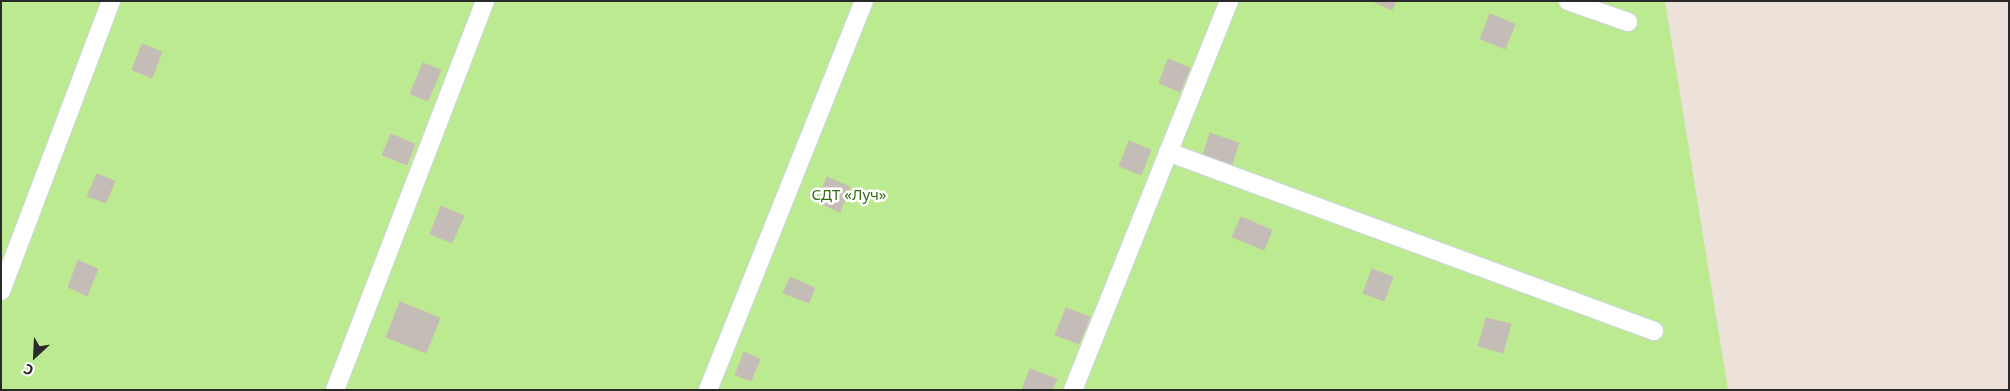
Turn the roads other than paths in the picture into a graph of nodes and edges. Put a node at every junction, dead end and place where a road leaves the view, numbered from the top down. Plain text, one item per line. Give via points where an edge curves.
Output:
1 (111, 1) edge
2 (485, 1) edge
3 (864, 1) edge
4 (1229, 1) edge
5 (1568, 1) edge
6 (1628, 22) dead end
7 (1168, 152) junction
8 (1, 291) edge
9 (1654, 331) dead end
10 (335, 390) edge
11 (708, 390) edge
12 (1073, 390) edge

1 - 8 lane
2 - 10 lane
3 - 11 lane
4 - 7 lane
5 - 6 lane
7 - 9 lane
7 - 12 lane

